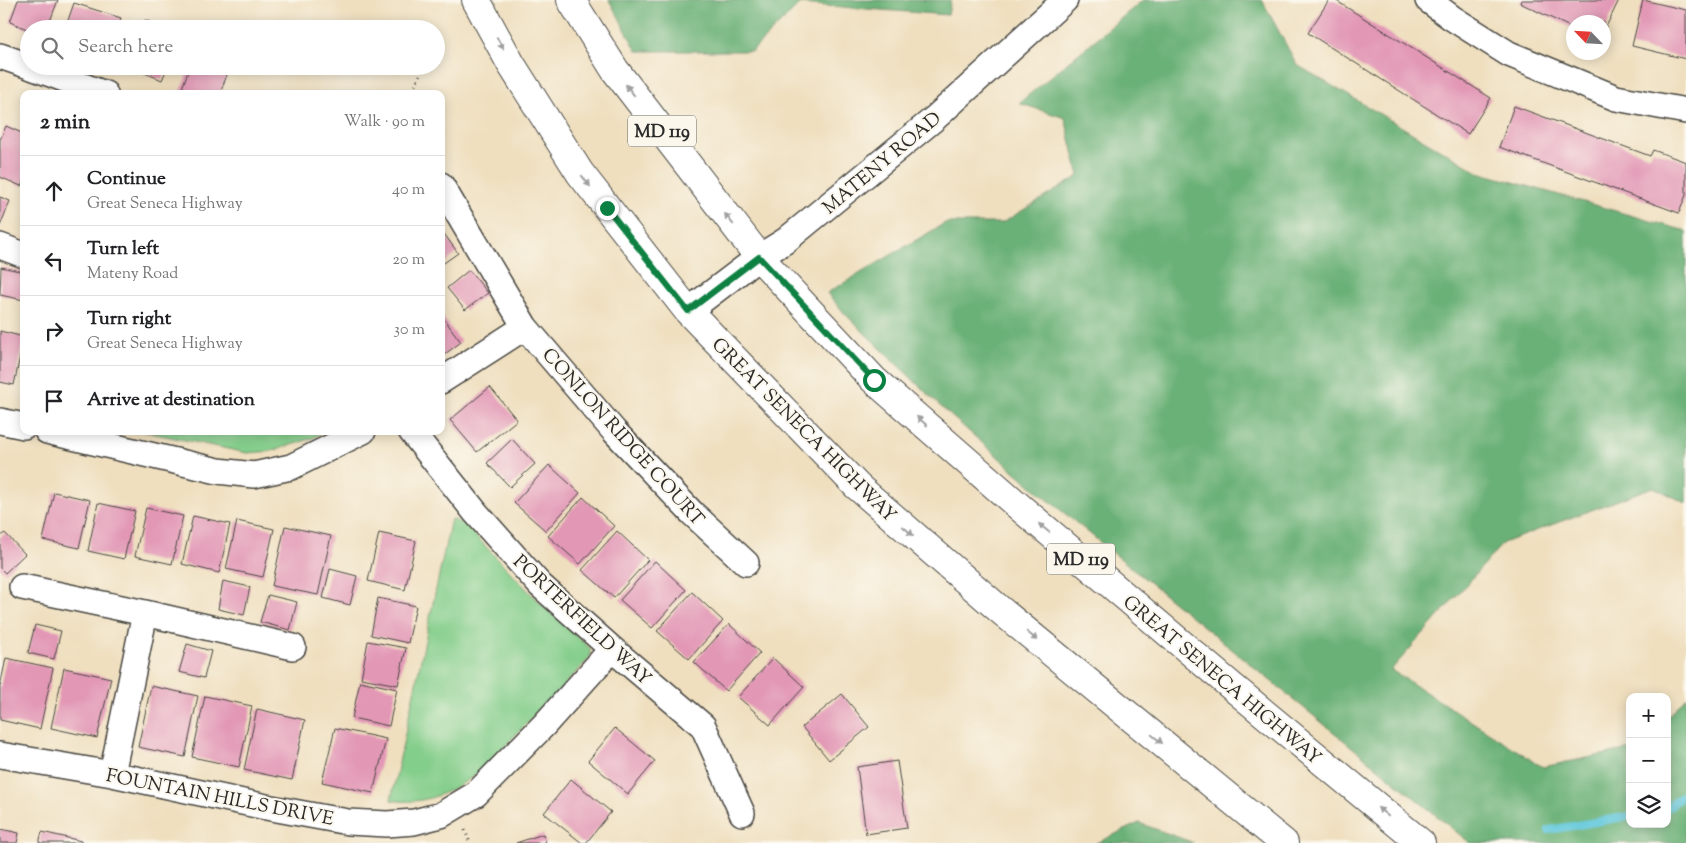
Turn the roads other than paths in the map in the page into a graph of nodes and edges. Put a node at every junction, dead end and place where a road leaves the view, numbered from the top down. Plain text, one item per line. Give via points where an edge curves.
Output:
1 (476, 0) edge
2 (571, 0) edge
3 (1065, 0) edge
4 (1428, 0) edge
5 (0, 56) edge
6 (20, 63) edge
7 (53, 75) edge
8 (94, 90) edge
9 (1686, 111) edge
10 (445, 192) edge
11 (0, 246) edge
12 (20, 254) edge
13 (759, 257) junction
14 (688, 311) junction
15 (525, 326) junction
16 (445, 378) edge
17 (0, 421) edge
18 (20, 425) edge
19 (64, 435) edge
20 (355, 435) edge
21 (414, 435) edge
22 (746, 563) dead end
23 (22, 587) dead end
24 (146, 613) junction
25 (293, 648) dead end
26 (612, 648) junction
27 (0, 755) edge
28 (112, 774) junction
29 (742, 813) dead end
30 (1284, 843) edge
31 (1421, 843) edge

1 -> 14 main road, GREAT SENECA HIGHWAY via 580,173
13 -> 2 main road, GREAT SENECA HIGHWAY / MD 119 via 615,70
3 - 13 street, MATENY ROAD via 934,118 785,242
4 - 9 street via 1509,54 1616,98
5 - 6 street
7 - 8 street
10 - 15 street, CONLON RIDGE COURT
11 - 12 street
13 - 14 street, MATENY ROAD
31 -> 13 main road, GREAT SENECA HIGHWAY / MD 119 via 1222,679 874,380
14 -> 30 main road, GREAT SENECA HIGHWAY via 856,486 998,609
15 - 16 street
15 - 22 street, CONLON RIDGE COURT via 614,431 692,513
17 - 18 street
19 - 20 street via 218,472 254,476 291,467
21 - 26 street, PORTERFIELD WAY via 476,513 540,585
23 - 24 street
24 - 25 street
24 - 28 street
26 - 28 street, FOUNTAIN HILLS DRIVE via 544,725 476,794 441,815 414,822 348,822
26 - 29 street, PORTERFIELD WAY via 703,726
27 - 28 street, FOUNTAIN HILLS DRIVE

